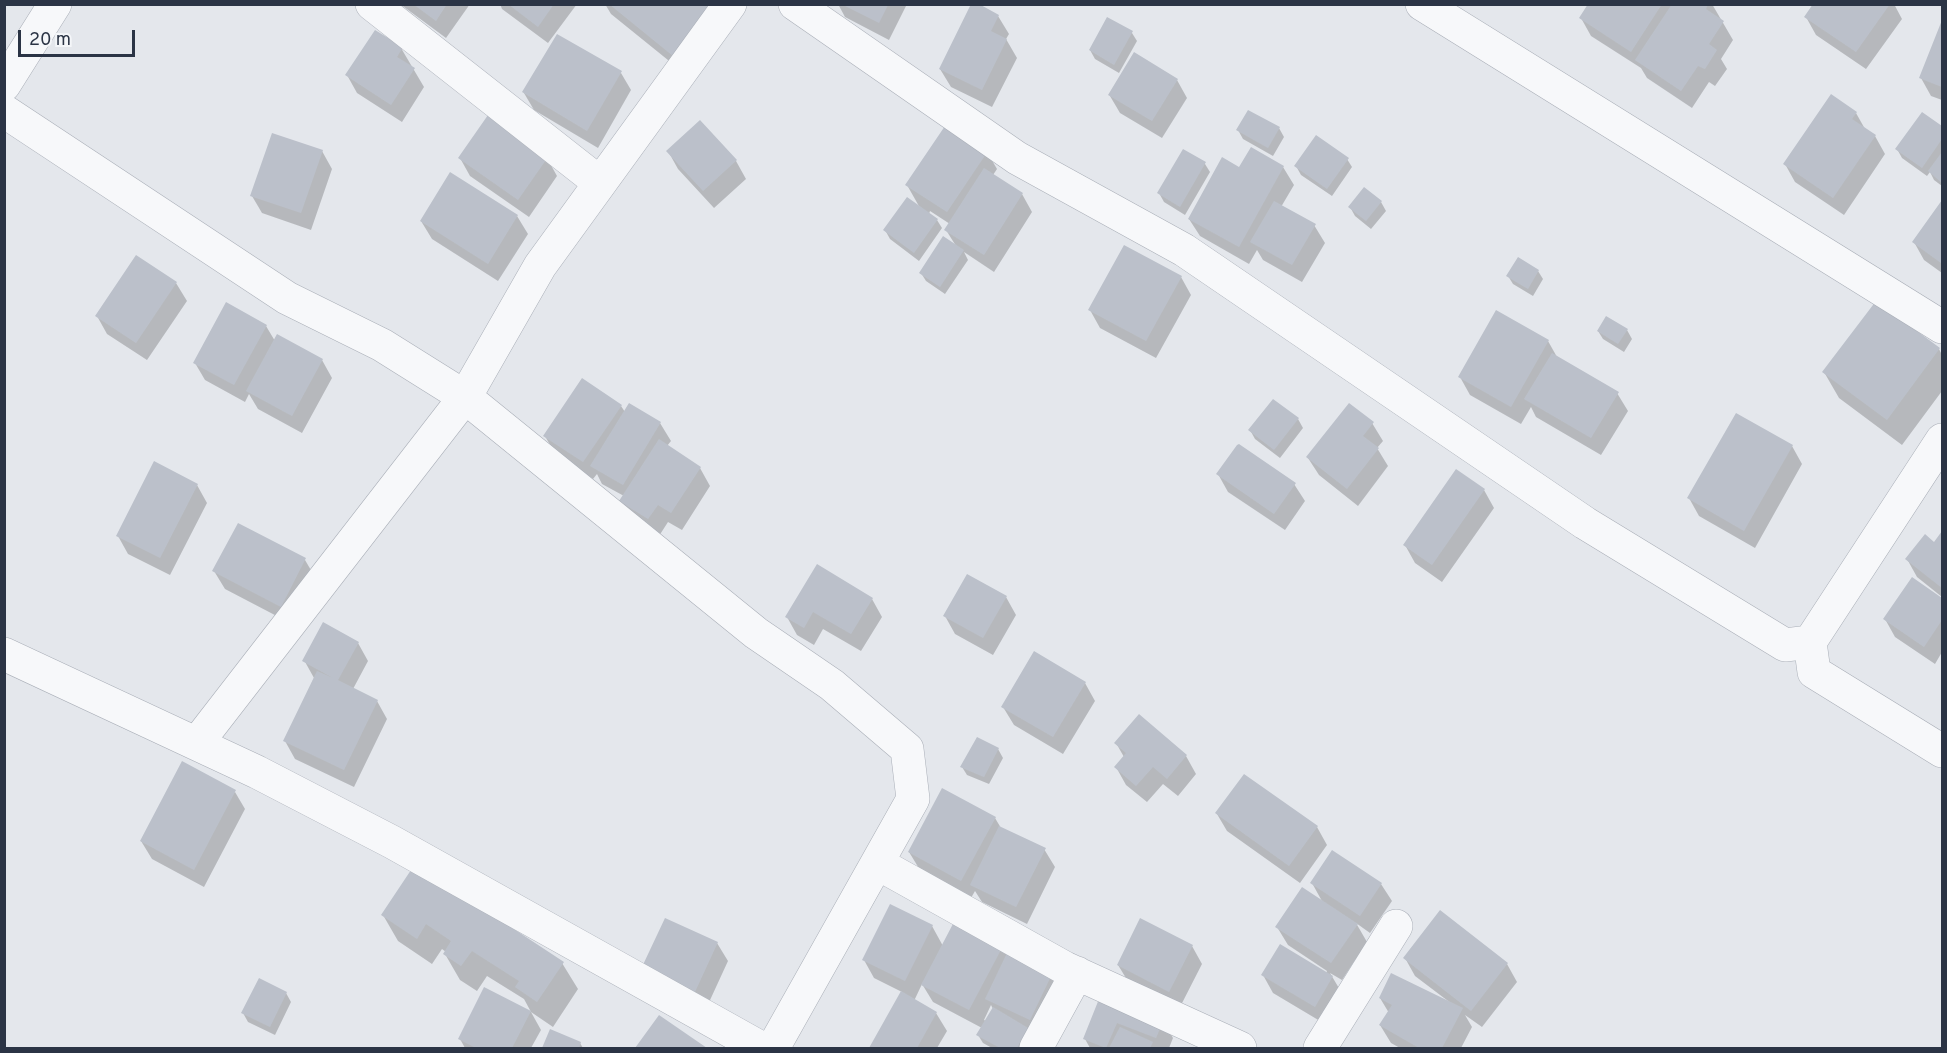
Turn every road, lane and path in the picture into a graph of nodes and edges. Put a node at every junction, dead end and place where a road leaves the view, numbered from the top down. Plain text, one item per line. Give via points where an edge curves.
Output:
1 (55, 4) edge
2 (372, 4) edge
3 (730, 4) edge
4 (795, 4) edge
5 (1422, 4) edge
6 (4, 85) edge
7 (4, 111) edge
8 (600, 183) junction
9 (1942, 327) edge
10 (465, 398) junction
11 (1942, 440) edge
12 (1810, 642) junction
13 (4, 654) edge
14 (198, 743) junction
15 (1942, 751) edge
16 (877, 863) junction
17 (1396, 926) dead end
18 (1077, 973) junction
19 (761, 1048) edge
20 (773, 1048) edge
21 (1036, 1048) edge
22 (1240, 1048) edge
23 (1320, 1048) edge

1 - 6 street
2 - 8 street
3 - 8 street
4 - 12 street via 1017,158 1184,250 1585,523 1785,645
5 - 9 street
7 - 10 street via 287,298 382,345
8 - 10 street via 540,266
10 - 14 street
10 - 16 street via 756,633 832,685 907,749 913,799
11 - 12 street
12 - 15 street via 1814,672
13 - 14 street
14 - 19 street via 392,842
16 - 18 street
16 - 20 street
17 - 23 street
18 - 21 street
18 - 22 street

